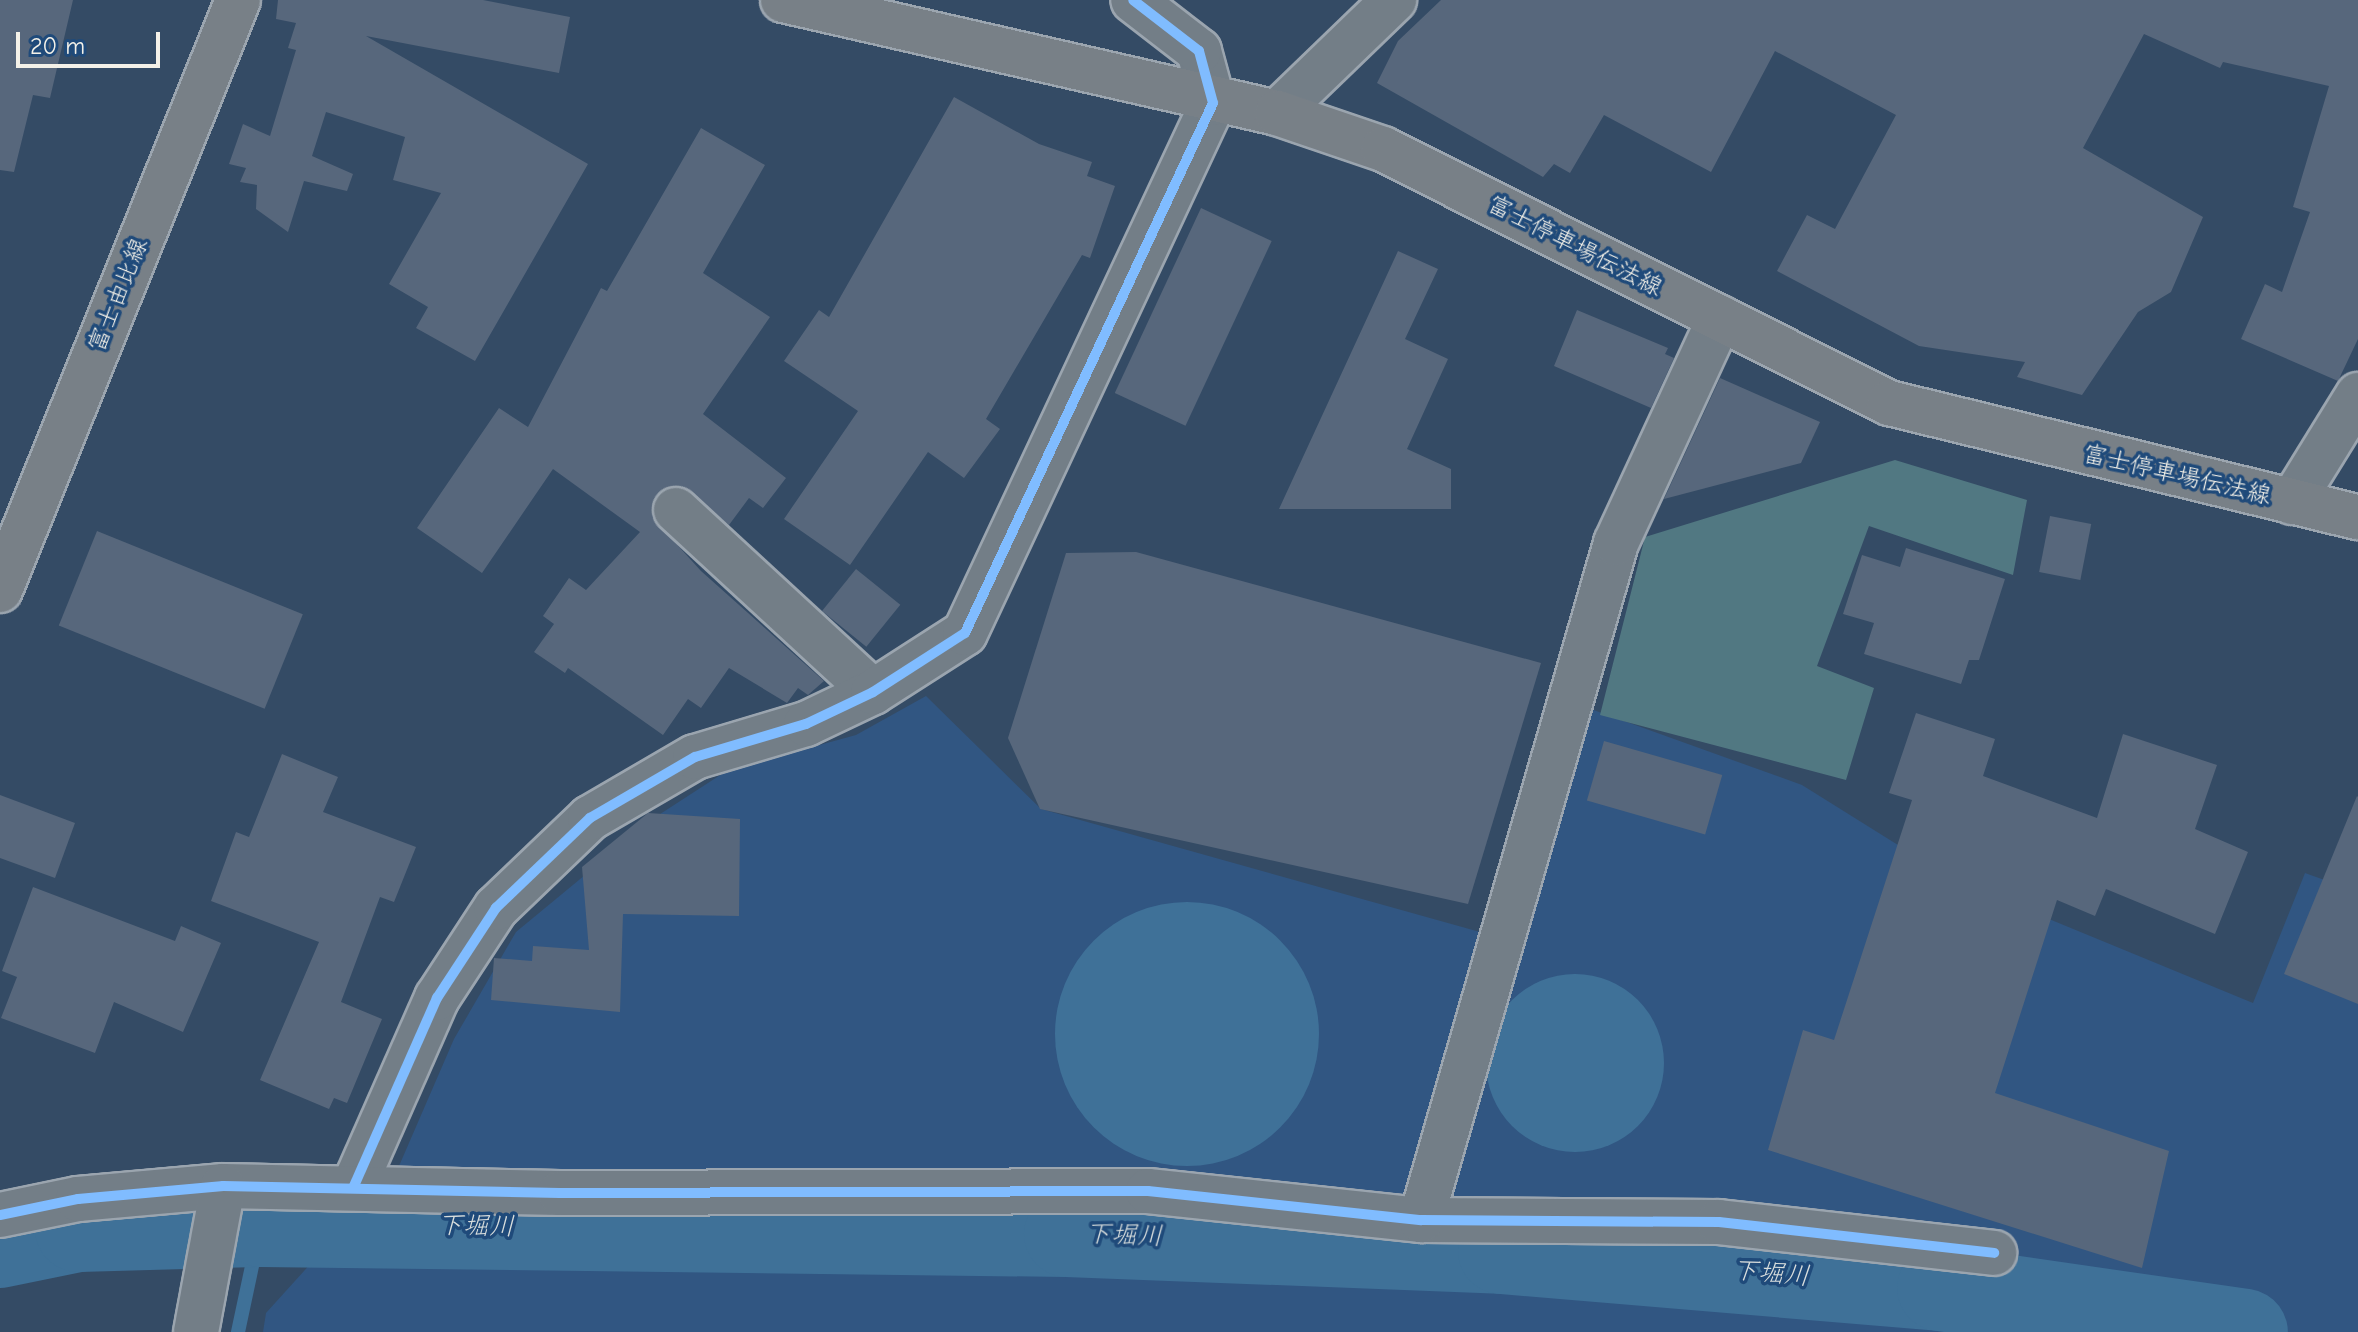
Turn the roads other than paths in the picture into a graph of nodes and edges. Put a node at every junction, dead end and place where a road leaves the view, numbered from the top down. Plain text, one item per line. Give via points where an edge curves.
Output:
1 (238, 0) edge
2 (783, 0) edge
3 (1133, 0) edge
4 (1394, 0) edge
5 (1213, 103) junction
6 (1277, 113) junction
7 (1720, 318) junction
8 (2358, 395) edge
9 (2292, 502) junction
10 (676, 510) dead end
11 (2358, 517) edge
12 (11, 531) edge
13 (0, 590) edge
14 (873, 692) junction
15 (223, 1186) junction
16 (354, 1186) junction
17 (0, 1215) edge
18 (1421, 1220) junction
19 (1994, 1253) dead end
20 (196, 1332) edge

1 - 12 main road, 富士由比線
2 - 5 main road, 富士停車場伝法線
3 - 5 street via 1199,51
4 - 6 street
5 - 6 main road, 富士停車場伝法線
5 - 14 street via 965,633
6 - 7 main road, 富士停車場伝法線 via 1383,149
7 - 9 main road, 富士停車場伝法線 via 1889,403
7 - 18 street via 1616,543
8 - 9 street
9 - 11 main road, 富士停車場伝法線
10 - 14 street
12 - 13 main road, 富士由比線
14 - 16 street via 806,724 695,757 590,818 496,908 437,998
15 - 16 street
15 - 17 street via 78,1199
15 - 20 street
16 - 18 street via 560,1193 1148,1191
18 - 19 street via 1719,1222

